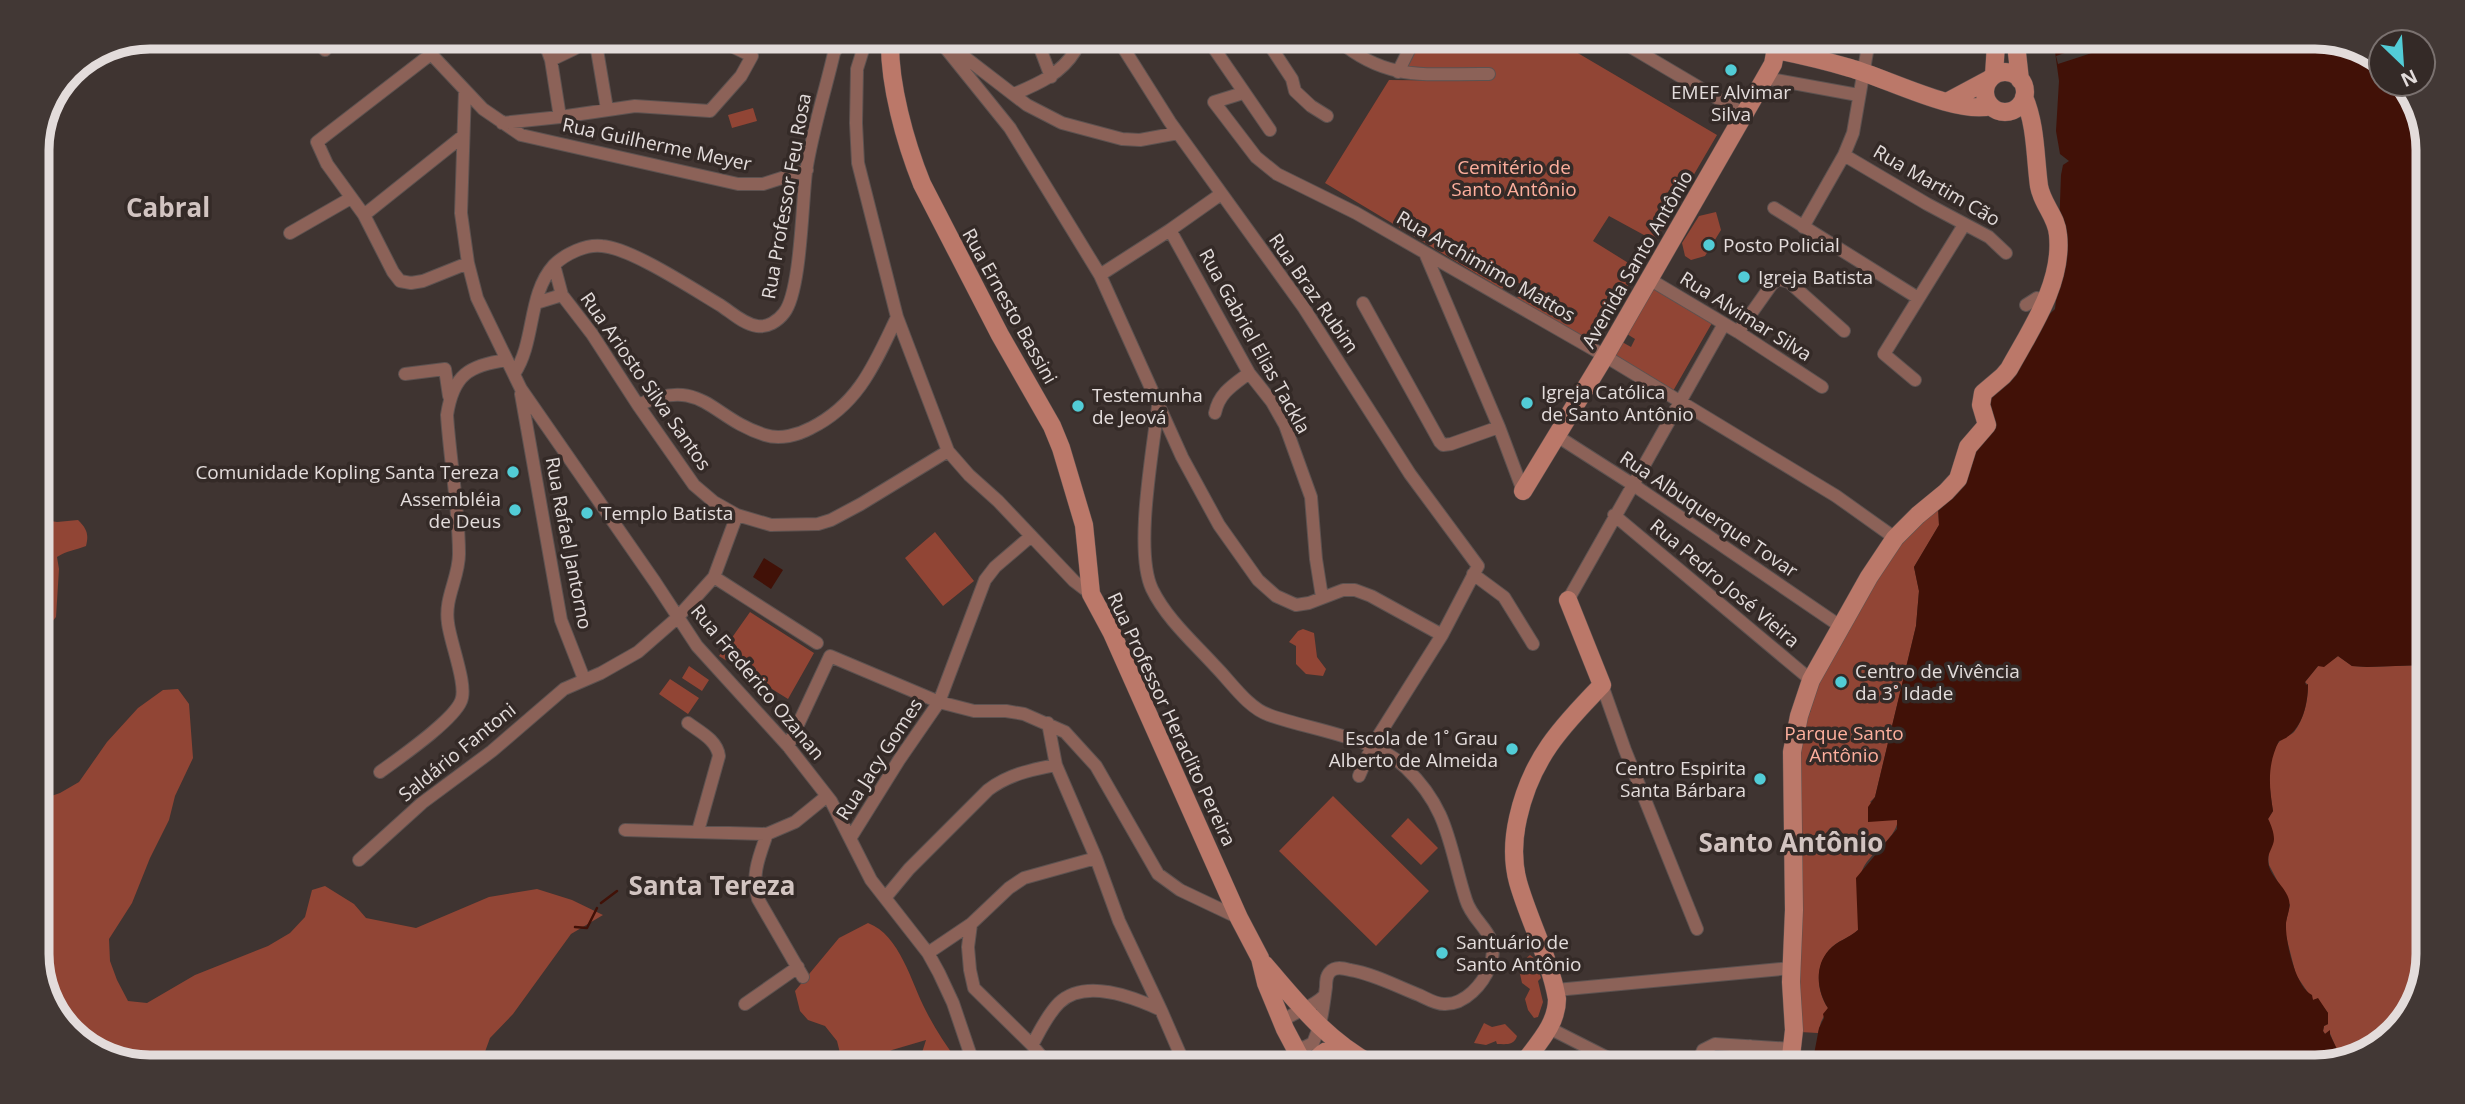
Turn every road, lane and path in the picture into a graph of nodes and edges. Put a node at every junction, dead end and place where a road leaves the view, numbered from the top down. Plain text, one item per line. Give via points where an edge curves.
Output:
1 (426, 49) edge
2 (547, 49) edge
3 (575, 49) edge
4 (597, 49) edge
5 (738, 49) edge
6 (836, 49) edge
7 (863, 49) edge
8 (892, 49) edge
9 (947, 49) edge
10 (952, 49) edge
11 (1040, 49) edge
12 (1124, 49) edge
13 (1214, 49) edge
14 (1273, 49) edge
15 (1349, 49) edge
16 (1410, 49) edge
17 (1634, 49) edge
18 (1771, 49) edge
19 (1782, 49) edge
20 (1995, 49) edge
21 (2017, 49) edge
22 (1075, 51) dead end
23 (1867, 52) dead end
24 (431, 54) junction
25 (551, 60) junction
26 (1398, 72) junction
27 (1863, 72) junction
28 (1489, 74) dead end
29 (1051, 77) junction
30 (1992, 77) junction
31 (1765, 78) junction
32 (2022, 88) junction
33 (465, 90) junction
34 (1242, 93) junction
35 (1014, 94) junction
36 (1858, 94) junction
37 (1947, 102) junction
38 (1997, 108) junction
39 (607, 109) junction
40 (1744, 114) junction
41 (1327, 116) dead end
42 (560, 117) junction
43 (502, 123) junction
44 (1270, 130) dead end
45 (2033, 132) junction
46 (1178, 133) junction
47 (463, 136) junction
48 (1844, 155) junction
49 (807, 170) junction
50 (1221, 194) junction
51 (351, 198) junction
52 (1774, 208) dead end
53 (364, 215) junction
54 (1965, 225) junction
55 (1803, 227) junction
56 (1170, 230) junction
57 (289, 233) dead end
58 (1424, 253) junction
59 (2006, 253) dead end
60 (468, 263) junction
61 (554, 265) junction
62 (1100, 275) junction
63 (1649, 279) junction
64 (562, 295) junction
65 (1918, 298) junction
66 (2046, 300) junction
67 (536, 303) junction
68 (1363, 303) dead end
69 (2026, 305) dead end
70 (897, 317) junction
71 (1724, 324) junction
72 (1844, 331) dead end
73 (1738, 332) junction
74 (1605, 356) junction
75 (507, 360) junction
76 (1249, 373) junction
77 (405, 374) dead end
78 (514, 374) junction
79 (1915, 380) dead end
80 (1822, 387) dead end
81 (521, 388) junction
82 (449, 396) junction
83 (1679, 403) junction
84 (638, 405) junction
85 (1158, 406) junction
86 (1215, 414) dead end
87 (1499, 427) junction
88 (1557, 436) junction
89 (948, 451) junction
90 (1632, 484) junction
91 (1523, 491) joint
92 (455, 502) junction
93 (435, 503) dead end
94 (737, 515) junction
95 (1614, 515) junction
96 (1030, 537) junction
97 (1895, 538) junction
98 (1475, 570) junction
99 (714, 577) junction
100 (1091, 594) junction
101 (1322, 597) junction
102 (1568, 600) joint
103 (677, 618) junction
104 (1840, 626) junction
105 (1442, 635) junction
106 (817, 643) dead end
107 (1533, 645) dead end
108 (584, 679) junction
109 (1811, 680) junction
110 (1602, 685) junction
111 (939, 702) junction
112 (688, 723) dead end
113 (1048, 723) junction
114 (788, 746) junction
115 (1372, 746) junction
116 (1056, 765) junction
117 (380, 772) dead end
118 (1359, 776) dead end
119 (827, 796) junction
120 (625, 831) dead end
121 (698, 831) junction
122 (767, 834) junction
123 (850, 837) junction
124 (1096, 858) junction
125 (359, 860) dead end
126 (886, 898) junction
127 (1239, 918) junction
128 (971, 924) junction
129 (1697, 929) dead end
130 (928, 953) junction
131 (1260, 958) junction
132 (1792, 968) junction
133 (1556, 990) junction
134 (1324, 996) junction
135 (745, 1004) dead end
136 (1302, 1009) junction
137 (1161, 1010) junction
138 (1282, 1021) junction
139 (1319, 1026) junction
140 (1549, 1028) junction
141 (1032, 1045) junction
142 (1294, 1045) junction
143 (1750, 1046) junction
144 (1342, 1047) junction
145 (971, 1055) edge
146 (1040, 1055) edge
147 (1181, 1055) edge
148 (1299, 1055) edge
149 (1320, 1055) edge
150 (1356, 1055) edge
151 (1530, 1055) edge
152 (1600, 1055) edge
153 (1701, 1055) edge
154 (1747, 1055) edge
155 (1784, 1055) edge
156 (1792, 1055) edge

1 - 24 street, Rua Guilherme Meyer
2 - 25 street
3 - 25 street
4 - 39 street
5 - 39 street via 752,56 710,111 635,106
6 - 49 street, Rua Professor Feu Rosa
7 - 70 street, Rua Professor Heraclito Pereira via 857,69 858,163
8 - 100 street, Rua Ernesto Bassini via 894,81 922,184 1061,447 1084,525
9 - 62 street via 1010,128
10 - 35 street
11 - 29 street
12 - 46 street, Rua Braz Rubim
13 - 34 street
14 - 41 street via 1296,91
15 - 26 street
16 - 26 street
17 - 40 street
18 - 31 street, Avenida Santo Antônio via 1773,64
19 - 27 street
20 - 30 street
21 - 32 street
22 - 29 street
23 - 27 street
24 - 33 street, Rua Guilherme Meyer
24 - 51 street via 317,142
25 - 42 street
26 - 28 street
27 - 36 street
27 - 37 street
29 - 35 street
30 - 32 street via 2008,72
30 - 37 street
30 - 38 street via 1985,94
31 - 36 street
31 - 40 street, Avenida Santo Antônio
32 - 38 street via 2018,107
32 - 45 street
33 - 43 street, Rua Guilherme Meyer
33 - 47 street, Rua Frederico Ozanan
34 - 44 street
34 - 58 street, Rua Archimimo Mattos via 1214,102 1256,157
35 - 46 street via 1062,123 1106,136 1140,140
36 - 48 street via 1853,133
37 - 38 street
38 - 45 street
39 - 42 street
40 - 63 street, Avenida Santo Antônio
42 - 43 street
43 - 49 street, Rua Guilherme Meyer via 535,139 738,184 763,184
45 - 66 street via 2041,197 2059,237
46 - 50 street, Rua Braz Rubim
47 - 53 street
47 - 60 street, Rua Frederico Ozanan via 461,214
48 - 54 street, Rua Martim Cão
48 - 55 street
49 - 61 street, Rua Professor Feu Rosa via 790,302 766,326 741,320 619,249 590,246
50 - 56 street
50 - 98 street, Rua Braz Rubim via 1304,309
51 - 53 street
51 - 57 street
52 - 55 street
53 - 60 street via 400,281 423,281
54 - 59 street, Rua Martim Cão via 1989,237
54 - 65 street
55 - 65 street
56 - 62 street
56 - 76 street, Rua Gabriel Elias Tackla
58 - 74 street, Rua Archimimo Mattos
58 - 87 street
60 - 75 street, Rua Frederico Ozanan via 477,299
61 - 64 street
61 - 67 street
62 - 85 street
63 - 71 street, Rua Alvimar Silva
63 - 74 street, Avenida Santo Antônio
64 - 67 street, Rua Ariosto Silva Santos
64 - 84 street, Rua Ariosto Silva Santos
65 - 79 street via 1884,354
66 - 69 street via 2037,298
66 - 97 street via 2009,369 1983,393 1987,425 1968,447 1958,479
67 - 78 street via 526,353
68 - 87 street via 1443,445
70 - 84 street via 855,395 830,419 803,432 766,436 691,396 674,393
70 - 89 street, Rua Professor Heraclito Pereira
71 - 73 street, Rua Alvimar Silva
71 - 83 street
72 - 73 street via 1789,282 1778,279
73 - 80 street, Rua Alvimar Silva
74 - 83 street, Rua Archimimo Mattos
74 - 88 street, Avenida Santo Antônio
75 - 78 street, Rua Frederico Ozanan
75 - 82 street via 472,368
76 - 86 street via 1226,390
76 - 101 street, Rua Gabriel Elias Tackla via 1285,425 1308,489
77 - 82 street via 445,369
78 - 81 street, Rua Frederico Ozanan
81 - 103 street, Rua Frederico Ozanan
81 - 108 street, Rua Rafael Jantorno via 561,620
82 - 92 street via 446,415
83 - 90 street
83 - 97 street, Rua Archimimo Mattos via 1836,496
84 - 94 street, Rua Ariosto Silva Santos via 694,485
85 - 101 street via 1219,526 1258,580 1296,605
85 - 115 street via 1144,554 1152,589 1178,627 1255,708
87 - 91 street
88 - 90 street, Rua Albuquerque Tovar
88 - 91 street, Avenida Santo Antônio
89 - 94 street, Rua Ariosto Silva Santos via 818,524 771,525
89 - 96 street, Rua Professor Heraclito Pereira
90 - 95 street
90 - 104 street, Rua Albuquerque Tovar
92 - 93 street
92 - 117 street via 460,557 446,607 461,701 422,741
94 - 99 street
95 - 102 street
95 - 109 street, Rua Pedro José Vieira
96 - 100 street, Rua Professor Heraclito Pereira
96 - 111 street via 985,580
97 - 104 street
98 - 105 street
98 - 107 street, Rua Braz Rubim via 1504,597
99 - 103 street
99 - 106 street
100 - 127 street, Rua Professor Heraclito Pereira
101 - 105 street via 1355,590
102 - 110 street
103 - 108 street via 638,652
103 - 114 street, Rua Frederico Ozanan
104 - 109 street
105 - 115 street
108 - 125 street, Saldário Fantoni via 422,803
109 - 132 street via 1792,752
110 - 129 street
110 - 133 street via 1537,762 1515,829 1517,878
111 - 113 street, Rua Jacy Gomes via 974,711 1024,714
111 - 114 street, Rua Jacy Gomes via 830,656
111 - 123 street, Rua Jacy Gomes
112 - 121 street via 712,741 719,756
113 - 116 street
113 - 127 street, Rua Jacy Gomes via 1065,732 1096,766 1158,874 1180,890
114 - 119 street, Rua Frederico Ozanan
115 - 118 street
115 - 134 street via 1404,765 1437,807 1449,833 1467,903 1492,940 1490,964 1478,986 1452,1003 1437,1003 1373,976 1338,968 1326,978
116 - 124 street
116 - 126 street via 1000,780 909,869
119 - 122 street via 795,822
119 - 123 street, Rua Frederico Ozanan
120 - 121 street
121 - 122 street
122 - 135 street via 755,869 755,887 800,972
123 - 126 street, Rua Frederico Ozanan via 871,880
124 - 128 street via 1024,878
124 - 137 street via 1119,921
126 - 130 street, Rua Frederico Ozanan
127 - 131 street, Rua Professor Heraclito Pereira
128 - 130 street
128 - 141 street via 969,959 974,988
130 - 145 street, Rua Frederico Ozanan via 953,1003
131 - 136 street
131 - 138 street, Rua Professor Heraclito Pereira
132 - 133 street
132 - 156 street
133 - 140 street via 1557,1007
134 - 136 street
134 - 139 street
136 - 138 street
136 - 139 street
137 - 141 street via 1106,991 1076,995 1060,1002
137 - 147 street
138 - 142 street, Rua Professor Heraclito Pereira
139 - 142 street via 1313,1043 1303,1048
139 - 144 street
140 - 151 street
140 - 152 street
141 - 146 street
142 - 148 street, Rua Professor Heraclito Pereira
143 - 153 street via 1715,1044
143 - 154 street
143 - 155 street
144 - 149 street
144 - 150 street

